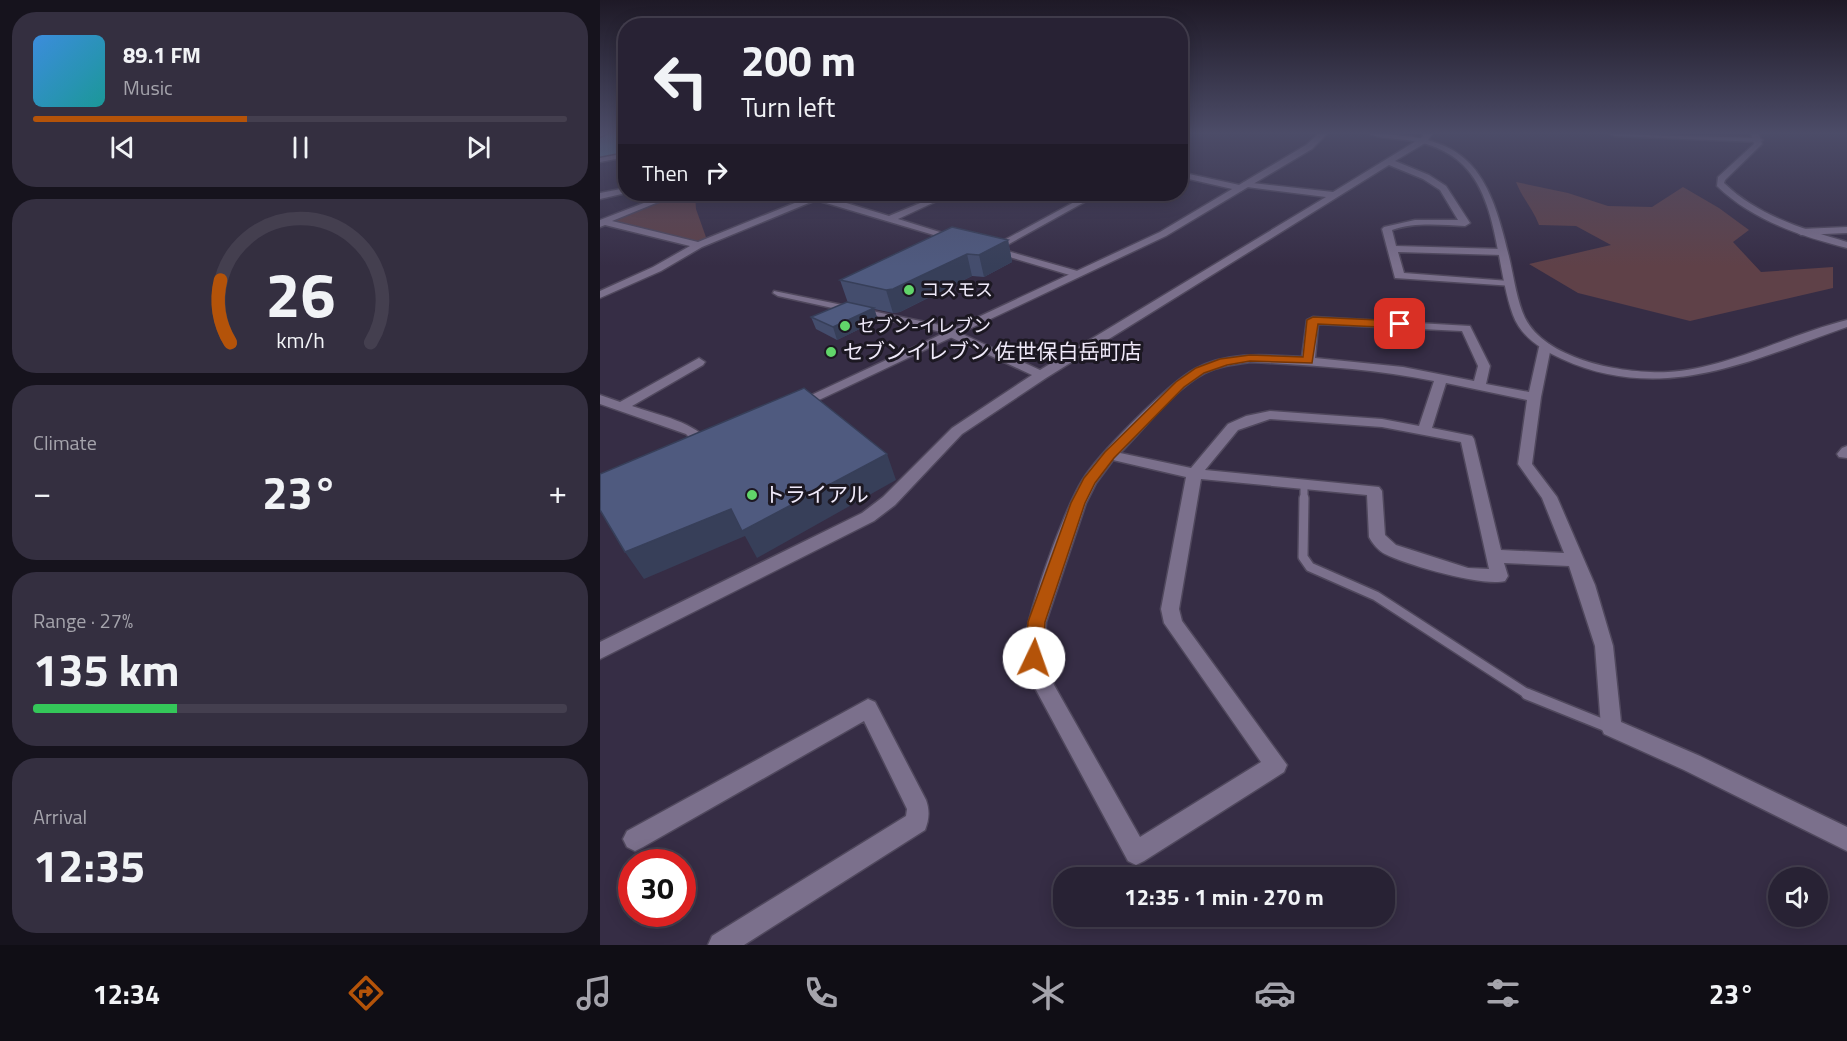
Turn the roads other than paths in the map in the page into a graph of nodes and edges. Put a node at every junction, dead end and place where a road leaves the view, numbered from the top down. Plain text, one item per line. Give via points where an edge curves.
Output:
1 (1202, 178) edge
2 (1257, 178) edge
3 (1360, 178) edge
4 (1428, 178) edge
5 (1478, 178) edge
6 (1722, 178) edge
7 (1244, 186) junction
8 (618, 192) edge
9 (1334, 195) junction
10 (600, 196) edge
11 (656, 201) edge
12 (807, 201) edge
13 (830, 201) edge
14 (932, 201) edge
15 (1082, 201) edge
16 (890, 219) junction
17 (601, 222) edge
18 (1847, 230) edge
19 (1801, 232) junction
20 (968, 243) edge
21 (699, 245) junction
22 (1847, 245) edge
23 (980, 246) edge
24 (1392, 249) junction
25 (991, 250) junction
26 (1502, 252) junction
27 (1077, 274) junction
28 (1509, 284) junction
29 (778, 293) dead end
30 (600, 295) edge
31 (1847, 323) edge
32 (953, 334) junction
33 (1545, 347) junction
34 (1308, 361) junction
35 (699, 362) dead end
36 (1041, 375) junction
37 (1441, 378) junction
38 (1479, 385) junction
39 (1534, 397) junction
40 (600, 399) edge
41 (622, 406) junction
42 (782, 412) edge
43 (1424, 430) junction
44 (706, 446) edge
45 (1110, 455) junction
46 (1194, 474) junction
47 (1304, 484) junction
48 (1494, 556) junction
49 (1574, 560) junction
50 (600, 651) edge
51 (1611, 727) junction
52 (635, 839) dead end
53 (1847, 839) edge
54 (721, 945) edge

1 - 7 street
2 - 7 street
3 - 9 street
4 - 24 street via 1443,188 1465,223 1396,225 1387,229
5 - 26 street via 1493,208
6 - 19 street via 1720,184 1742,202
7 - 9 street
7 - 27 street via 1163,234
8 - 10 street
9 - 36 street
11 - 17 street
12 - 21 street
13 - 16 street
14 - 16 street
15 - 25 street
16 - 20 street
17 - 21 street
18 - 19 street
19 - 22 street
21 - 30 street
23 - 25 street
24 - 26 street
24 - 28 street via 1399,276
25 - 27 street
26 - 28 street
27 - 32 street
28 - 33 street via 1528,333
29 - 32 street via 941,328
31 - 33 street via 1713,368 1670,376 1605,370
32 - 36 street
32 - 42 street
33 - 39 street
34 - 37 street
34 - 38 street via 1313,320 1466,328 1484,366
34 - 45 street via 1250,358 1200,371 1180,384
35 - 41 street
36 - 50 street via 957,431 889,501 868,517
37 - 38 street
37 - 43 street
38 - 39 street
39 - 49 street via 1526,464 1549,497
40 - 41 street
41 - 44 street via 691,430
43 - 46 street via 1270,415 1233,427
43 - 48 street via 1467,439
45 - 46 street
45 - 46 street via 1089,481 1078,503 1037,622 1034,658 1045,688 1136,853 1276,765 1173,623 1170,596
46 - 47 street
47 - 48 street via 1374,491 1377,537 1390,549 1468,574 1499,576
47 - 51 lane via 1303,557 1310,567 1376,596 1529,695
48 - 49 street
49 - 51 street via 1586,585 1604,646
51 - 53 street
52 - 54 street via 868,708 918,808 917,822

